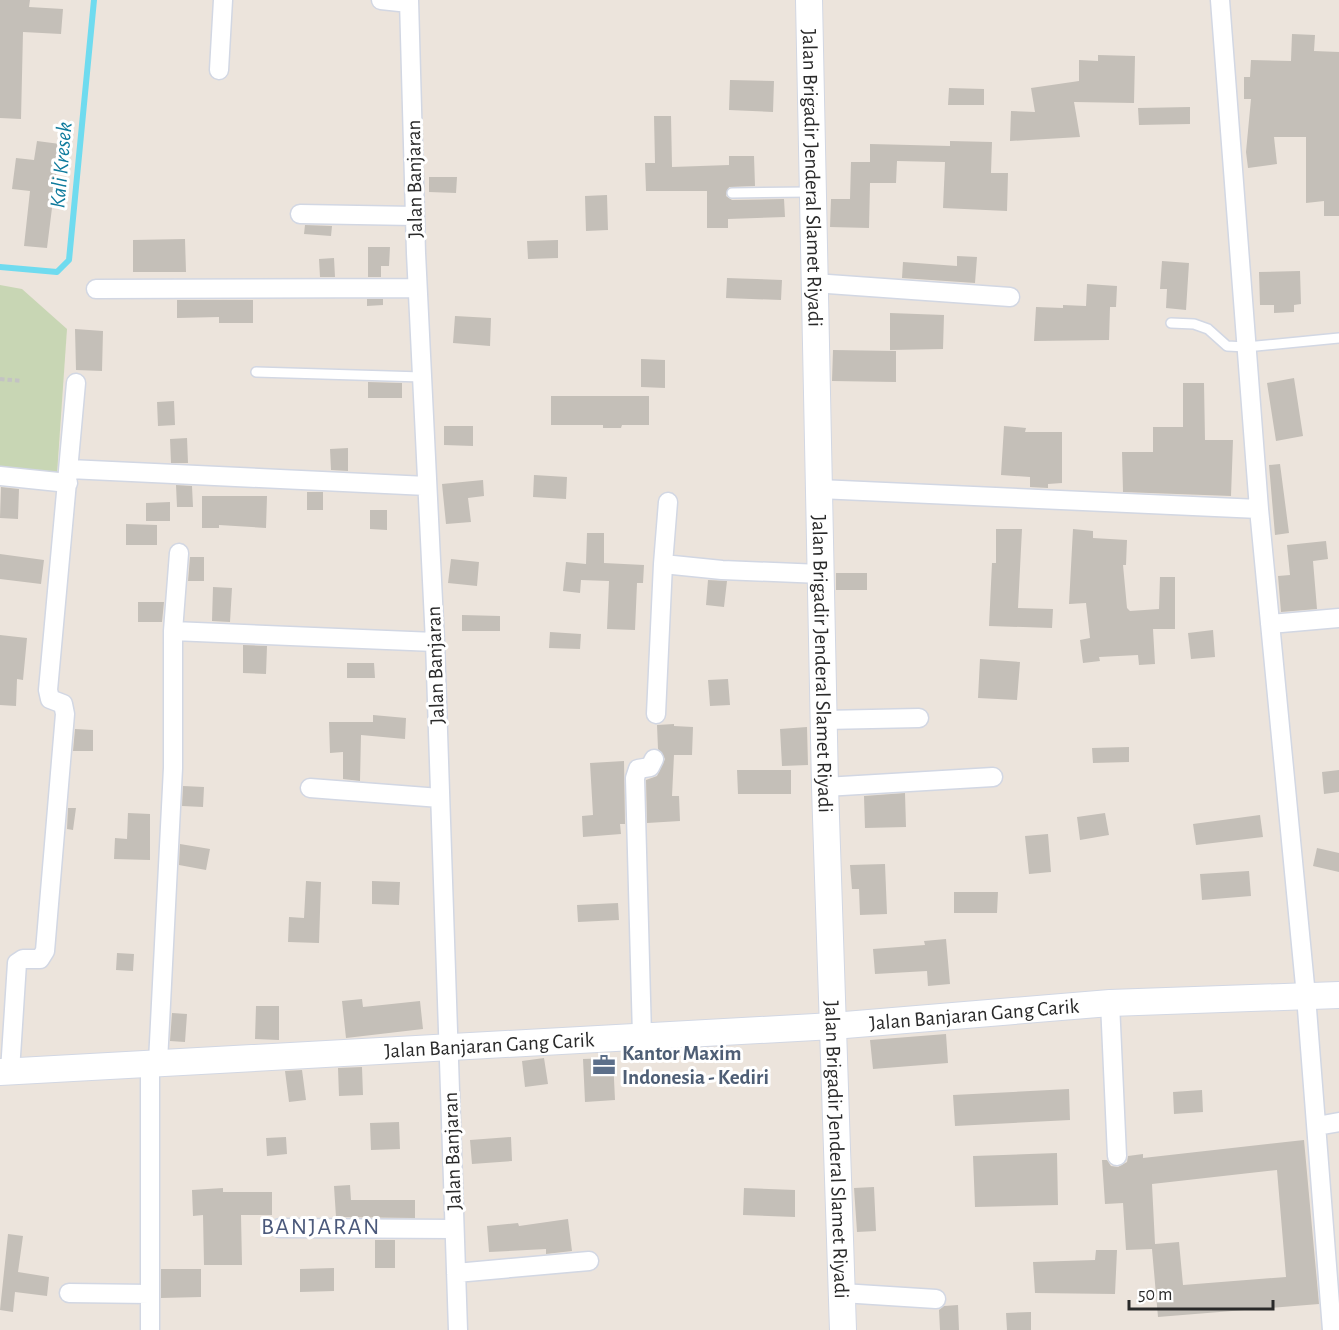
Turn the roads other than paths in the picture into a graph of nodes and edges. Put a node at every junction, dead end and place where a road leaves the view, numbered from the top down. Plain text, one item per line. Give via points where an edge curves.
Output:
1 (223, 0) edge
2 (381, 0) edge
3 (809, 0) edge
4 (1220, 0) edge
5 (409, 1) edge
6 (219, 70) dead end
7 (813, 192) junction
8 (732, 193) dead end
9 (300, 214) dead end
10 (415, 216) junction
11 (814, 283) junction
12 (417, 288) junction
13 (96, 289) dead end
14 (1010, 297) dead end
15 (1171, 323) dead end
16 (1339, 338) edge
17 (1246, 347) junction
18 (256, 372) dead end
19 (422, 377) junction
20 (76, 383) dead end
21 (0, 476) edge
22 (68, 476) junction
23 (427, 486) junction
24 (819, 489) junction
25 (668, 502) dead end
26 (1259, 509) junction
27 (179, 553) dead end
28 (663, 564) junction
29 (821, 574) junction
30 (1339, 618) edge
31 (1270, 624) junction
32 (173, 632) junction
33 (435, 642) junction
34 (656, 714) dead end
35 (919, 718) dead end
36 (824, 720) junction
37 (654, 759) dead end
38 (993, 777) dead end
39 (825, 787) junction
40 (310, 788) dead end
41 (440, 798) junction
42 (1339, 995) edge
43 (1306, 996) junction
44 (1110, 1003) junction
45 (833, 1026) junction
46 (642, 1036) junction
47 (448, 1047) junction
48 (154, 1062) junction
49 (5, 1072) edge
50 (1339, 1122) edge
51 (1317, 1126) junction
52 (1117, 1155) dead end
53 (280, 1228) dead end
54 (454, 1229) junction
55 (589, 1262) dead end
56 (456, 1273) junction
57 (69, 1293) dead end
58 (842, 1293) junction
59 (150, 1294) junction
60 (936, 1299) dead end
61 (150, 1330) edge
62 (458, 1330) edge
63 (843, 1330) edge
64 (1332, 1330) edge

1 - 6 street
2 - 5 street
3 - 7 street, Jalan Brigadir Jenderal Slamet Riyadi
4 - 17 street
5 - 10 street, Jalan Banjaran
7 - 8 lane
7 - 11 street, Jalan Brigadir Jenderal Slamet Riyadi
9 - 10 street
10 - 12 street, Jalan Banjaran
11 - 14 street
11 - 24 street, Jalan Brigadir Jenderal Slamet Riyadi
12 - 13 street
12 - 19 street, Jalan Banjaran
15 - 17 lane via 1208,328 1227,346
16 - 17 lane
17 - 26 street
18 - 19 lane
19 - 23 street, Jalan Banjaran
20 - 22 street
21 - 22 street
22 - 23 street
22 - 49 street via 48,690 50,699 63,704 65,714 45,951 40,959 17,963
23 - 33 street, Jalan Banjaran
24 - 26 street
24 - 29 street, Jalan Brigadir Jenderal Slamet Riyadi
25 - 28 street
26 - 31 street
27 - 32 street
28 - 29 street
28 - 34 street
29 - 36 street, Jalan Brigadir Jenderal Slamet Riyadi
30 - 31 street
31 - 43 street
32 - 33 street
32 - 48 street via 173,768
33 - 41 street, Jalan Banjaran
35 - 36 street
36 - 39 street, Jalan Brigadir Jenderal Slamet Riyadi
37 - 46 street via 650,767 638,769 635,778
38 - 39 street
39 - 45 street, Jalan Brigadir Jenderal Slamet Riyadi
40 - 41 street
41 - 47 street, Jalan Banjaran
42 - 43 street, Jalan Banjaran Gang Carik
43 - 44 street, Jalan Banjaran Gang Carik
43 - 51 street
44 - 45 street, Jalan Banjaran Gang Carik
44 - 52 street
45 - 46 street, Jalan Banjaran Gang Carik
45 - 58 street, Jalan Brigadir Jenderal Slamet Riyadi
46 - 47 street, Jalan Banjaran Gang Carik
47 - 48 street, Jalan Banjaran Gang Carik
47 - 54 street, Jalan Banjaran
48 - 49 street, Jalan Banjaran Gang Carik
48 - 59 street
50 - 51 street
51 - 64 street
53 - 54 street
54 - 56 street, Jalan Banjaran
55 - 56 street
56 - 62 street, Jalan Banjaran
57 - 59 street
58 - 60 street
58 - 63 street, Jalan Brigadir Jenderal Slamet Riyadi
59 - 61 street

